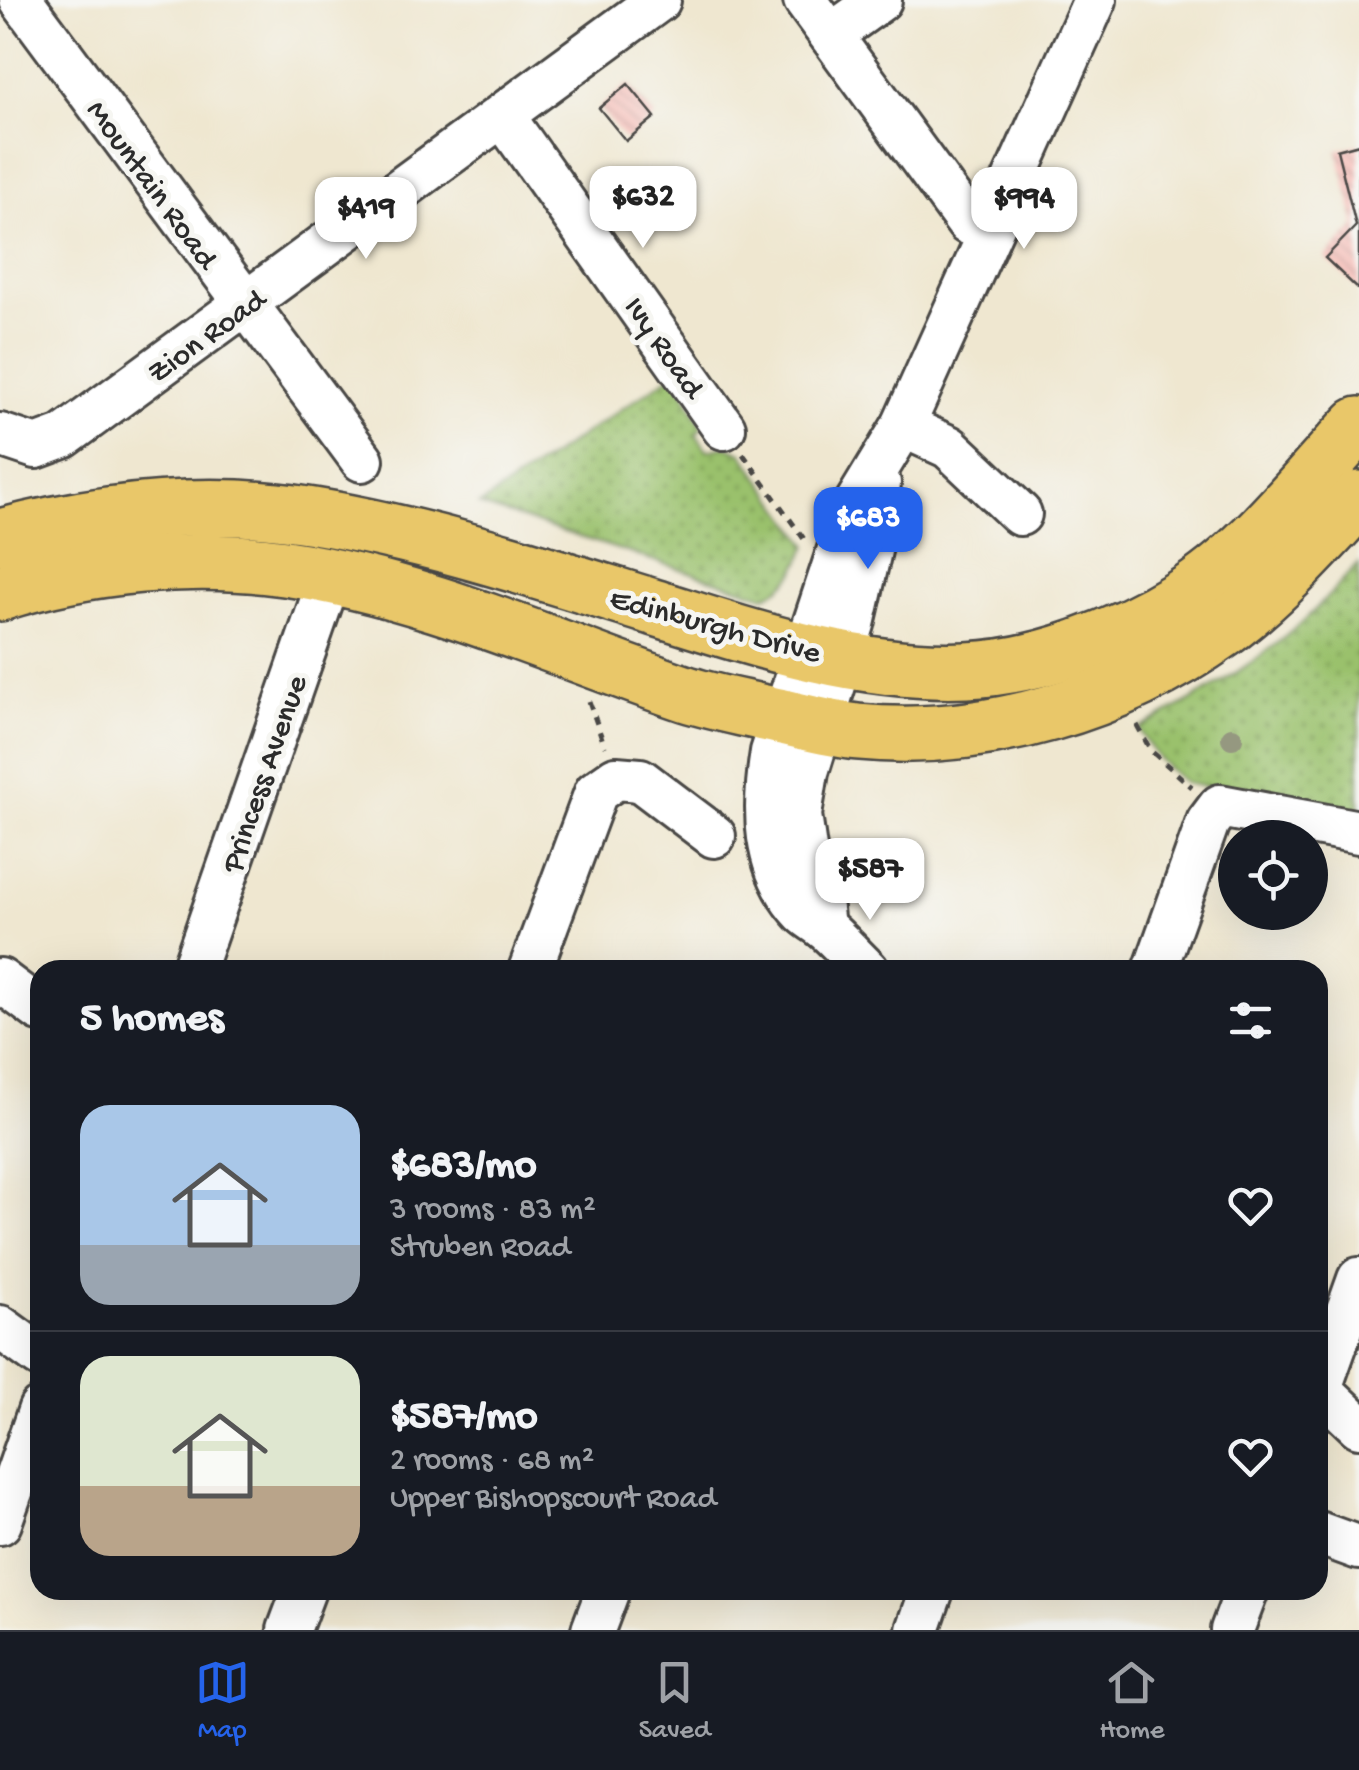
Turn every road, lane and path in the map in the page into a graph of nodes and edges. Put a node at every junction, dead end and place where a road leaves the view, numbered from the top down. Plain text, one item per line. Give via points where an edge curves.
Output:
1 (21, 0) edge
2 (659, 0) edge
3 (805, 0) edge
4 (880, 0) edge
5 (1095, 0) edge
6 (831, 35) junction
7 (503, 116) junction
8 (968, 222) dead end
9 (244, 306) junction
10 (1359, 425) edge
11 (903, 426) junction
12 (724, 428) joint
13 (18, 441) edge
14 (362, 460) dead end
15 (1359, 500) edge
16 (1020, 514) dead end
17 (0, 538) edge
18 (808, 546) dead end
19 (330, 576) junction
20 (0, 593) edge
21 (826, 654) junction
22 (588, 699) dead end
23 (804, 721) junction
24 (1136, 723) dead end
25 (616, 778) junction
26 (1220, 806) junction
27 (1359, 832) edge
28 (714, 836) dead end
29 (847, 956) edge
30 (196, 960) edge
31 (534, 960) edge
32 (1159, 960) edge
33 (0, 980) edge
34 (30, 1002) edge
35 (1359, 1279) edge
36 (0, 1327) edge
37 (30, 1349) edge
38 (1328, 1363) edge
39 (1328, 1399) edge
40 (1359, 1426) edge
41 (30, 1437) edge
42 (0, 1523) edge
43 (1328, 1537) edge
44 (1359, 1548) edge
45 (300, 1600) edge
46 (604, 1600) edge
47 (928, 1600) edge
48 (1243, 1600) edge
49 (289, 1630) edge
50 (594, 1630) edge
51 (918, 1630) edge
52 (1232, 1630) edge

1 - 9 street, Mountain Road
2 - 7 street, Zion Road
3 - 6 street
4 - 6 street
5 - 11 street
6 - 8 street
7 - 9 street, Zion Road
7 - 12 street, Ivy Road
9 - 13 street, Zion Road via 63,436
9 - 14 street, Mountain Road
10 - 21 highway, Edinburgh Drive via 1228,564 1182,598 1078,647 970,670 923,670
11 - 16 street via 949,447
11 - 21 street via 852,510
12 - 18 path
15 - 23 highway, Edinburgh Drive via 1224,629 1106,695 955,732 854,732
17 - 21 highway, Edinburgh Drive via 138,509 313,516 466,550 762,642
19 - 20 highway, Edinburgh Drive via 264,566 139,566
19 - 23 highway, Edinburgh Drive via 428,602 684,693
19 - 30 street, Princess Avenue
21 - 23 street
22 - 25 path
23 - 29 street via 772,752 766,830 778,874 804,914
24 - 26 path via 1165,767
25 - 28 street via 640,780
25 - 31 street via 596,792
26 - 27 street
26 - 32 street via 1208,822
33 - 34 street
35 - 38 street
36 - 37 street
39 - 40 street
41 - 42 street
43 - 44 street
45 - 49 street
46 - 50 street
47 - 51 street
48 - 52 street

